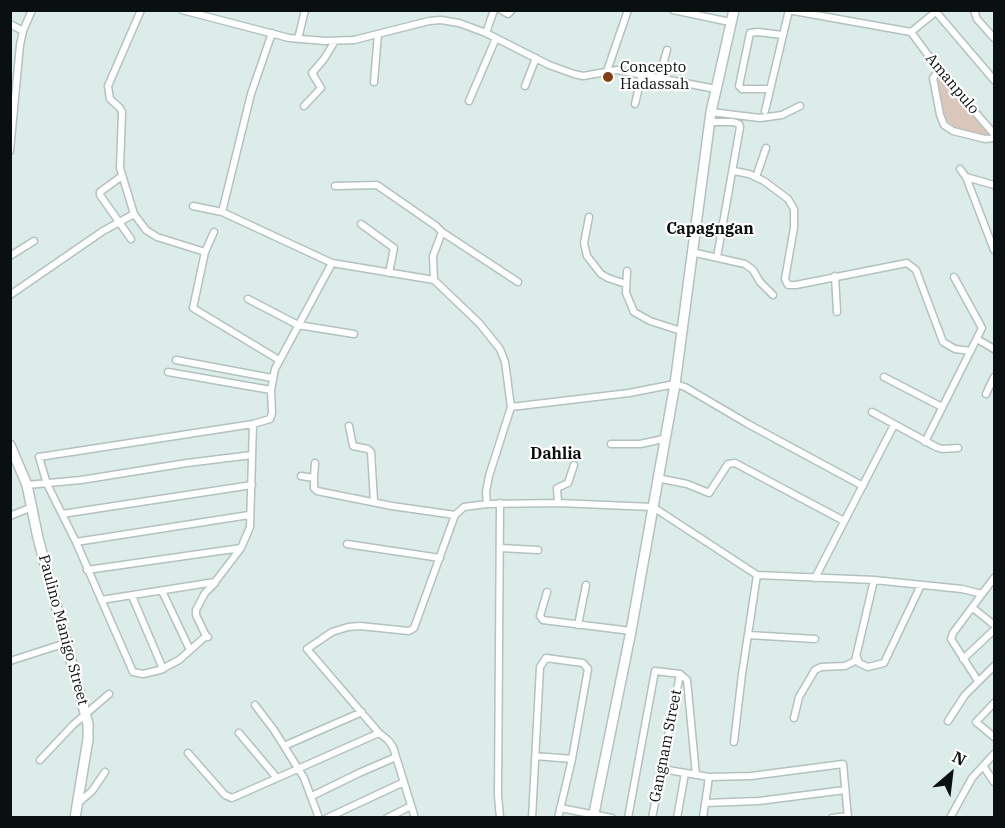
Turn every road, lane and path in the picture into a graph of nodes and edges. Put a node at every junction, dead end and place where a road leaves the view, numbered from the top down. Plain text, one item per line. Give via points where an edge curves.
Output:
1 (33, 10) edge
2 (141, 10) edge
3 (182, 10) edge
4 (305, 10) edge
5 (494, 10) edge
6 (501, 10) edge
7 (512, 10) edge
8 (628, 10) edge
9 (673, 10) edge
10 (734, 10) edge
11 (975, 10) edge
12 (788, 11) edge
13 (938, 12) edge
14 (730, 22) junction
15 (10, 24) edge
16 (23, 31) junction
17 (911, 32) junction
18 (272, 33) junction
19 (486, 33) junction
20 (378, 34) junction
21 (782, 35) junction
22 (496, 38) junction
23 (994, 38) edge
24 (298, 39) junction
25 (335, 41) junction
26 (667, 50) dead end
27 (536, 58) junction
28 (939, 70) junction
29 (607, 71) junction
30 (642, 74) junction
31 (659, 78) junction
32 (994, 81) edge
33 (374, 82) dead end
34 (525, 86) dead end
35 (716, 89) junction
36 (770, 89) junction
37 (470, 101) dead end
38 (635, 104) dead end
39 (304, 106) dead end
40 (800, 106) dead end
41 (765, 111) dead end
42 (711, 117) junction
43 (994, 136) edge
44 (11, 137) edge
45 (766, 148) dead end
46 (10, 151) edge
47 (960, 169) dead end
48 (734, 171) junction
49 (122, 176) junction
50 (756, 177) junction
51 (966, 177) junction
52 (994, 185) edge
53 (335, 186) dead end
54 (193, 206) dead end
55 (222, 212) junction
56 (134, 214) junction
57 (589, 218) dead end
58 (118, 221) junction
59 (361, 224) dead end
60 (214, 232) dead end
61 (442, 232) junction
62 (131, 239) dead end
63 (34, 241) dead end
64 (994, 250) edge
65 (205, 252) junction
66 (691, 252) junction
67 (10, 256) edge
68 (717, 257) junction
69 (332, 263) junction
70 (627, 270) dead end
71 (389, 273) junction
72 (835, 276) junction
73 (954, 277) dead end
74 (434, 280) junction
75 (519, 282) dead end
76 (626, 284) junction
77 (10, 295) edge
78 (773, 295) dead end
79 (248, 299) dead end
80 (837, 312) dead end
81 (298, 325) junction
82 (681, 331) junction
83 (354, 334) dead end
84 (977, 339) junction
85 (994, 349) edge
86 (971, 351) junction
87 (176, 360) dead end
88 (279, 360) junction
89 (168, 372) dead end
90 (884, 377) dead end
91 (994, 377) edge
92 (272, 378) junction
93 (675, 384) junction
94 (271, 390) junction
95 (986, 394) dead end
96 (512, 407) junction
97 (942, 407) junction
98 (872, 412) dead end
99 (253, 424) junction
100 (894, 425) junction
101 (349, 426) dead end
102 (663, 439) junction
103 (925, 442) junction
104 (611, 444) dead end
105 (10, 445) edge
106 (958, 448) dead end
107 (252, 455) junction
108 (315, 463) dead end
109 (574, 465) dead end
110 (301, 476) dead end
111 (314, 478) junction
112 (657, 478) junction
113 (47, 484) junction
114 (27, 485) junction
115 (252, 485) junction
116 (863, 486) junction
117 (374, 501) junction
118 (500, 503) junction
119 (558, 503) junction
120 (487, 504) junction
121 (32, 507) junction
122 (653, 507) junction
123 (62, 514) junction
124 (249, 515) junction
125 (455, 515) junction
126 (10, 516) edge
127 (844, 521) junction
128 (76, 542) junction
129 (347, 544) dead end
130 (241, 548) junction
131 (500, 548) junction
132 (538, 550) dead end
133 (440, 558) junction
134 (87, 570) junction
135 (757, 575) junction
136 (815, 578) junction
137 (874, 580) junction
138 (215, 582) junction
139 (993, 583) edge
140 (586, 585) dead end
141 (921, 585) junction
142 (162, 591) junction
143 (547, 592) dead end
144 (982, 594) junction
145 (132, 596) junction
146 (101, 600) junction
147 (973, 608) junction
148 (578, 625) junction
149 (994, 625) edge
150 (994, 630) edge
151 (631, 631) junction
152 (748, 635) junction
153 (815, 639) dead end
154 (66, 643) junction
155 (190, 650) junction
156 (856, 657) junction
157 (963, 659) junction
158 (10, 661) edge
159 (994, 666) edge
160 (163, 669) junction
161 (680, 674) junction
162 (978, 681) junction
163 (109, 694) dead end
164 (994, 703) edge
165 (255, 705) dead end
166 (362, 712) junction
167 (86, 714) junction
168 (794, 718) dead end
169 (948, 721) dead end
170 (239, 733) dead end
171 (379, 733) junction
172 (994, 737) edge
173 (734, 742) dead end
174 (284, 746) junction
175 (188, 753) dead end
176 (994, 754) edge
177 (535, 756) junction
178 (396, 757) junction
179 (572, 759) junction
180 (40, 760) dead end
181 (984, 767) junction
182 (298, 769) junction
183 (662, 769) junction
184 (105, 772) dead end
185 (686, 773) junction
186 (696, 775) junction
187 (709, 777) junction
188 (277, 778) junction
189 (404, 782) junction
190 (994, 782) edge
191 (845, 790) junction
192 (312, 796) junction
193 (705, 802) junction
194 (77, 805) junction
195 (411, 806) junction
196 (561, 808) junction
197 (594, 816) edge
198 (847, 817) edge
199 (75, 818) edge
200 (319, 818) edge
201 (327, 818) edge
202 (387, 818) edge
203 (415, 818) edge
204 (500, 818) edge
205 (532, 818) edge
206 (558, 818) edge
207 (612, 818) edge
208 (628, 818) edge
209 (652, 818) edge
210 (677, 818) edge
211 (703, 818) edge
212 (832, 818) edge
213 (950, 818) edge

1 - 16 street
2 - 49 street via 108,86 110,99 122,112
3 - 18 street
4 - 24 street
5 - 19 street
6 - 7 street via 508,14
8 - 29 street
9 - 14 street
10 - 14 street
11 - 23 street via 977,19
12 - 17 street
12 - 21 street
13 - 17 street
13 - 32 street
14 - 35 street
15 - 16 street
16 - 44 street
17 - 28 street, Amanpulo
18 - 24 street
18 - 55 street via 251,93
19 - 20 street via 441,20
19 - 22 street
20 - 25 street
20 - 33 street
21 - 36 street
21 - 36 street via 750,33 739,86
22 - 27 street
22 - 37 street
24 - 25 street
25 - 39 street via 312,73 321,88
26 - 31 street
27 - 29 street via 583,76
27 - 34 street
28 - 43 street, Amanpulo
28 - 43 street via 933,80 944,125 985,139
29 - 30 street
30 - 31 street
30 - 38 street
31 - 35 street
35 - 42 street
36 - 41 street
40 - 42 street via 782,115 760,118
42 - 48 street via 739,124
42 - 66 street
44 - 46 street
45 - 50 street
47 - 51 street
48 - 50 street
48 - 68 street
49 - 56 street
49 - 58 street via 100,192
50 - 72 street via 788,199 795,209 788,285
51 - 52 street
51 - 64 street
53 - 61 street via 376,185
54 - 55 street
55 - 69 street
56 - 58 street
56 - 65 street via 157,237
57 - 76 street via 584,243 587,256 601,274
58 - 62 street
58 - 77 street
59 - 71 street via 394,248
60 - 65 street
61 - 74 street via 433,256
61 - 75 street
63 - 67 street
65 - 88 street via 193,308
66 - 68 street
66 - 82 street
68 - 78 street via 749,266
69 - 71 street
69 - 81 street
70 - 76 street
71 - 74 street
72 - 80 street
72 - 86 street via 911,264 943,342
73 - 84 street via 982,325
74 - 96 street via 500,349
76 - 82 street via 634,312
79 - 81 street
81 - 83 street
81 - 88 street
82 - 93 street
84 - 85 street
84 - 86 street
86 - 97 street
87 - 92 street
88 - 92 street
89 - 94 street
90 - 97 street
91 - 95 street
92 - 94 street
93 - 96 street
93 - 102 street
93 - 116 street
94 - 99 street via 272,416
96 - 120 street via 489,476
97 - 103 street
98 - 100 street
99 - 107 street
99 - 113 street via 40,455
100 - 103 street
100 - 116 street
101 - 117 street via 353,446 371,452
102 - 104 street
102 - 112 street
103 - 106 street via 942,449
105 - 114 street, Paulino Manigo Street
107 - 113 street
107 - 115 street
108 - 111 street
109 - 119 street via 568,483 557,488
110 - 111 street
111 - 117 street via 317,491
112 - 122 street
112 - 127 street via 710,493 728,464 735,463
113 - 114 street
113 - 123 street
114 - 121 street, Paulino Manigo Street
115 - 123 street
115 - 124 street
116 - 127 street
117 - 125 street
118 - 119 street
118 - 120 street
118 - 131 street
119 - 122 street
120 - 125 street via 464,507
121 - 126 street
121 - 154 street, Paulino Manigo Street
122 - 135 street
122 - 151 street
123 - 128 street
124 - 128 street
124 - 130 street via 250,527
125 - 133 street
127 - 136 street
128 - 134 street
129 - 133 street
130 - 134 street
130 - 138 street
131 - 132 street
131 - 204 street
133 - 166 street via 412,630 348,627 332,632 307,649
134 - 146 street
135 - 136 street
135 - 152 street
136 - 137 street
137 - 141 street
137 - 156 street
138 - 142 street
138 - 155 street via 196,610 208,637
139 - 144 street
140 - 148 street
141 - 144 street
141 - 156 street via 884,663 868,667
142 - 145 street
142 - 155 street
143 - 148 street via 541,619
144 - 147 street
145 - 146 street
145 - 160 street
146 - 160 street via 133,672 143,675
147 - 149 street
147 - 157 street via 951,639
148 - 151 street
150 - 157 street
151 - 197 street
152 - 153 street
152 - 173 street
154 - 158 street
154 - 167 street, Paulino Manigo Street
155 - 160 street
156 - 168 street via 852,664 821,667 813,672 799,697
157 - 162 street
159 - 162 street
161 - 183 street, Gangnam Street
161 - 186 street via 687,680
161 - 208 street via 655,671
162 - 169 street
163 - 167 street
164 - 172 street via 976,722
165 - 174 street
166 - 171 street
166 - 174 street
167 - 180 street
167 - 194 street, Paulino Manigo Street via 88,739
170 - 188 street
171 - 178 street via 390,742
171 - 182 street
174 - 182 street
175 - 188 street via 230,797
176 - 181 street
177 - 179 street
177 - 179 street via 540,667 546,658 583,663 588,669
177 - 205 street
178 - 189 street
178 - 192 street
179 - 196 street
181 - 190 street
181 - 213 street via 972,778
182 - 188 street
182 - 192 street
183 - 185 street
183 - 209 street, Gangnam Street
184 - 194 street
185 - 186 street
185 - 210 street
186 - 187 street
187 - 191 street via 764,776 843,764
187 - 193 street
189 - 195 street
189 - 201 street
191 - 193 street via 759,801
191 - 198 street
192 - 200 street
193 - 211 street
194 - 199 street, Paulino Manigo Street
195 - 202 street
195 - 203 street
196 - 197 street
196 - 206 street
197 - 207 street
198 - 212 street

